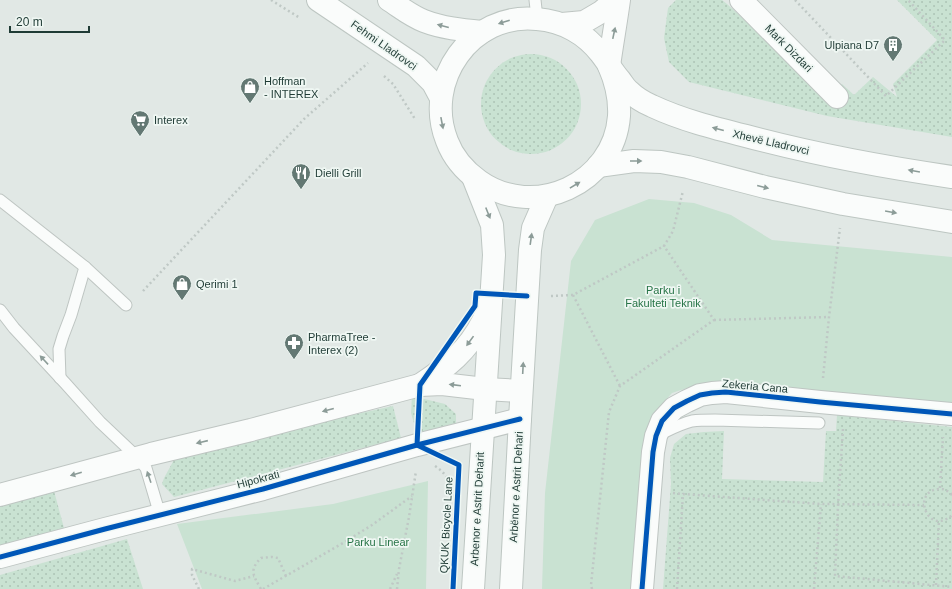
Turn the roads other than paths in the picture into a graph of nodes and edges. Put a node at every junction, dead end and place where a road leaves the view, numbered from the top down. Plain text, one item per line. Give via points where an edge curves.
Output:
1 (318, 0) edge
2 (389, 0) edge
3 (618, 0) edge
4 (741, 0) edge
5 (536, 9) edge
6 (562, 24) junction
7 (482, 32) junction
8 (609, 66) junction
9 (837, 96) dead end
10 (441, 98) junction
11 (598, 166) junction
12 (473, 177) junction
13 (952, 177) edge
14 (547, 196) junction
15 (0, 200) edge
16 (952, 222) edge
17 (85, 267) junction
18 (492, 294) junction
19 (126, 305) dead end
20 (0, 310) edge
21 (60, 378) junction
22 (420, 385) junction
23 (485, 389) junction
24 (521, 391) junction
25 (952, 414) edge
26 (520, 419) junction
27 (482, 428) junction
28 (137, 457) junction
29 (0, 495) edge
30 (160, 515) junction
31 (0, 557) edge
32 (473, 589) edge
33 (511, 589) edge
34 (642, 589) edge

1 - 10 main road, Fehmi Lladrovci via 416,66 433,83
7 -> 2 main road via 446,28 423,20
3 - 6 main road via 584,22
8 -> 3 main road
4 - 9 main road, Mark Dizdari
5 - 6 main road via 550,20
5 -> 7 main road via 519,19
6 - 8 main road via 584,37
7 - 10 main road via 469,42 450,68
8 - 11 main road via 618,91 619,118 612,144
13 -> 8 main road, Xhevë Lladrovci via 777,144 673,116 649,105 628,91
10 -> 12 main road via 441,120 447,142 458,161
14 -> 11 main road via 575,185
11 -> 16 main road via 634,161 661,162 843,204
12 - 14 main road via 500,192 516,196
12 -> 18 main road via 492,225
24 -> 14 main road, Arbënor e Astrit Dehari via 530,250 533,228
15 - 17 lane
17 - 19 lane
17 - 21 lane via 59,349
18 -> 22 main road via 484,320 470,342 452,362
18 - 23 main road
21 -> 20 lane
21 - 28 lane via 100,422
23 -> 22 main road via 442,384
22 -> 28 main road
23 - 24 main road
23 - 27 main road
24 - 26 main road, Arbënor e Astrit Dehari
25 - 34 main road, Zekeria Cana via 820,413 726,392 700,395 688,400 674,408 662,421 656,436
26 - 27 main road, Hipokrati
26 - 33 main road, Arbënor e Astrit Dehari
27 - 30 main road, Hipokrati via 417,454
27 - 32 main road, Arbenor e Astrit Deharit
28 -> 29 main road
30 -> 28 lane via 148,473
30 - 31 main road, Hipokrati

